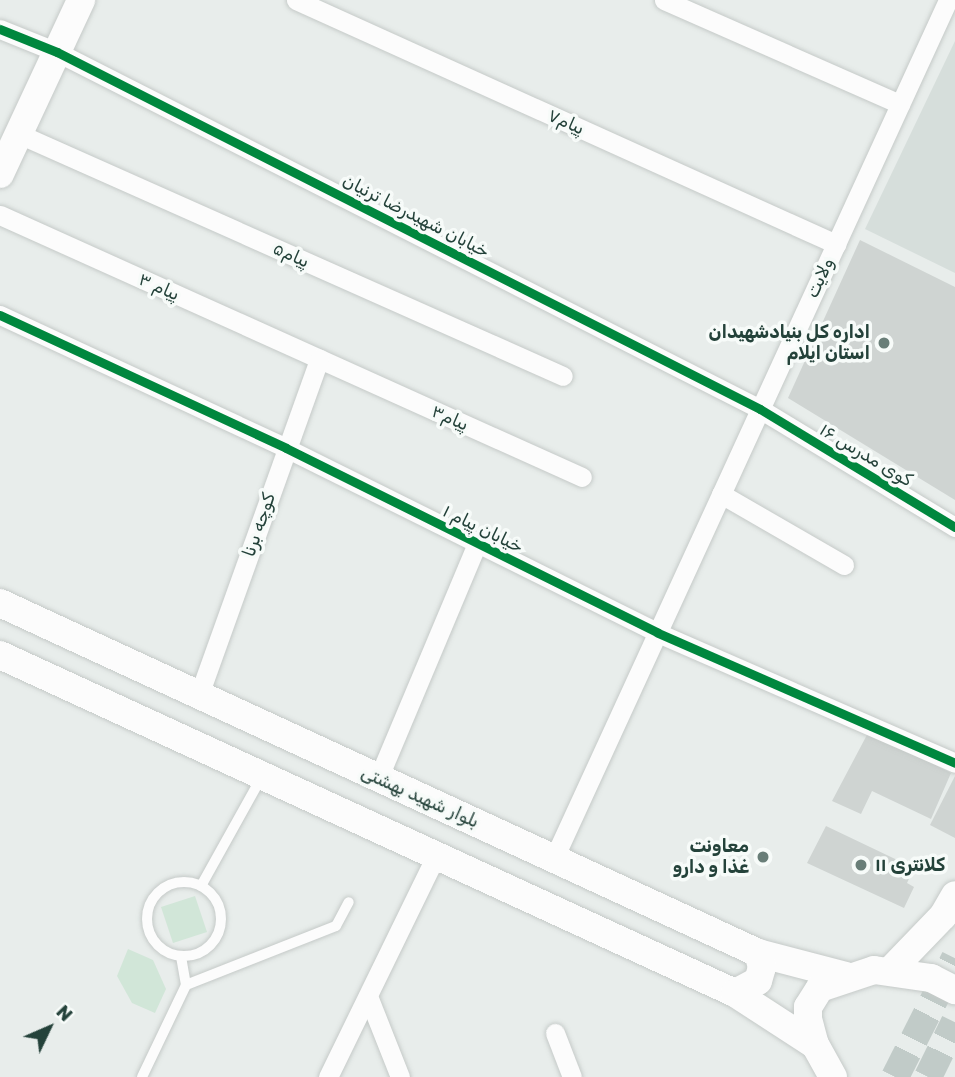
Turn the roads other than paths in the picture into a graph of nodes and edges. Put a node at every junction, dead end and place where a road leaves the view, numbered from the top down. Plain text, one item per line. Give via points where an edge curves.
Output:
1 (81, 0) edge
2 (296, 0) edge
3 (664, 0) edge
4 (948, 0) edge
5 (0, 29) edge
6 (57, 52) junction
7 (900, 104) junction
8 (19, 134) junction
9 (0, 174) edge
10 (0, 215) edge
11 (836, 244) junction
12 (0, 315) edge
13 (319, 359) junction
14 (563, 376) dead end
15 (760, 409) junction
16 (286, 449) junction
17 (582, 477) dead end
18 (722, 494) junction
19 (955, 527) edge
20 (477, 543) junction
21 (844, 565) dead end
22 (0, 603) edge
23 (658, 633) junction
24 (0, 655) edge
25 (200, 692) junction
26 (955, 764) edge
27 (263, 775) junction
28 (378, 779) junction
29 (436, 856) junction
30 (555, 856) junction
31 (201, 886) junction
32 (955, 895) edge
33 (349, 902) dead end
34 (758, 953) junction
35 (181, 957) junction
36 (890, 971) junction
37 (846, 976) junction
38 (186, 985) junction
39 (955, 990) edge
40 (735, 993) junction
41 (368, 996) junction
42 (555, 1033) dead end
43 (815, 1045) junction
44 (142, 1077) edge
45 (328, 1077) edge
46 (400, 1077) edge
47 (572, 1077) edge
48 (832, 1077) edge

1 - 6 main road
2 - 11 street, پیام۷
3 - 7 street
4 - 7 street, ولایت
5 - 6 street, خیابان شهیدرضا ترنیان
6 - 8 main road
6 - 15 street, خیابان شهیدرضا ترنیان
7 - 11 street, ولایت
8 - 9 main road
8 - 14 street, پیام۵
10 - 13 street, پیام ۳
11 - 15 street, ولایت
12 - 16 street, خیابان پیام ۱
13 - 16 street, کوچه برنا
13 - 17 street, پیام۳
15 - 18 street, ولایت
15 - 19 street, کوی مدرس ۱۶
16 - 20 street, خیابان پیام ۱
16 - 25 street, کوچه برنا
18 - 21 street
18 - 23 street, ولایت
20 - 23 street, خیابان پیام ۱
20 - 28 street
22 - 25 main road, بلوار شهید بهشتی
23 - 26 street, خیابان پیام ۱
23 - 30 street, ولایت
24 - 27 main road
25 - 28 main road, بلوار شهید بهشتی
27 - 29 main road
27 - 31 lane
28 - 30 main road, بلوار شهید بهشتی
29 - 40 main road
29 - 41 street
30 - 34 main road, بلوار شهید بهشتی
31 - 35 lane via 218,905 220,930 205,950
31 - 35 lane via 190,882 166,886 150,902 147,925 158,946
32 - 36 main road via 943,916
33 - 38 lane via 336,926
34 - 37 main road, بلوار شهید بهشتی
34 - 40 main road via 762,967 758,981
35 - 38 lane
36 - 37 main road
36 - 39 main road via 936,979
37 - 43 main road via 813,996 808,1018
38 - 44 lane
40 - 43 main road
41 - 45 street
41 - 46 street
42 - 47 street
43 - 48 main road

